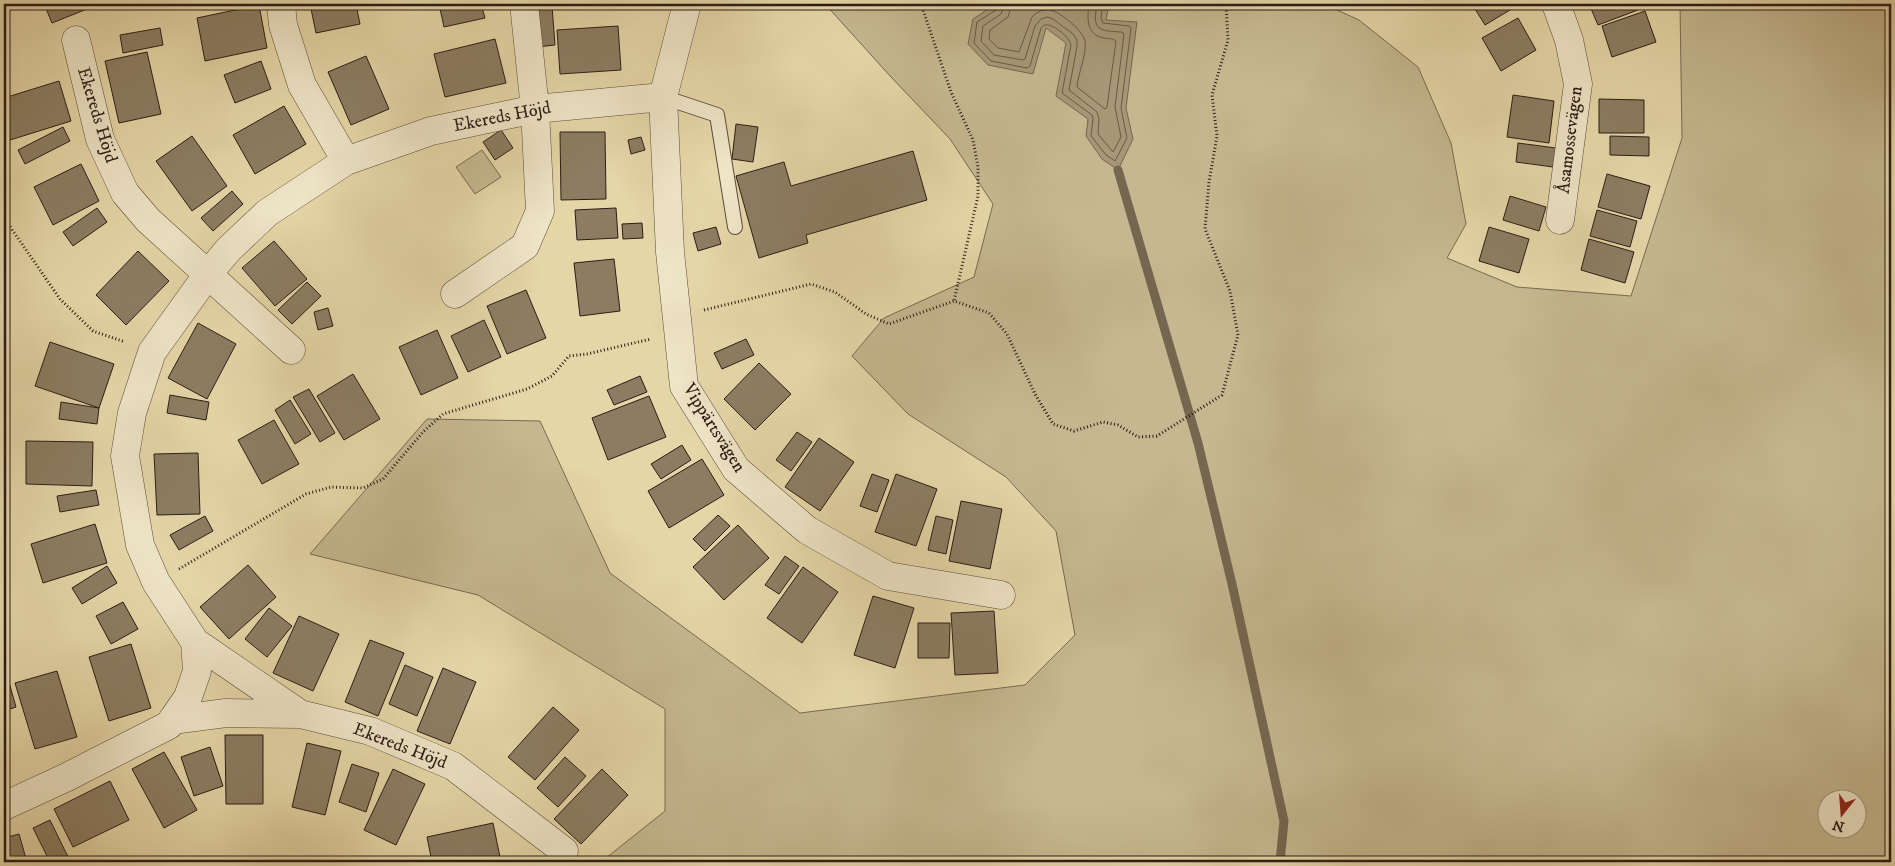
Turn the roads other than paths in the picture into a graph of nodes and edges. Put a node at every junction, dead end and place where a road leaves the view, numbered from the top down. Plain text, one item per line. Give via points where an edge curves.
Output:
1 (281, 4) edge
2 (524, 4) edge
3 (687, 4) edge
4 (1556, 4) edge
5 (76, 40) dead end
6 (662, 97) junction
7 (535, 109) junction
8 (346, 162) junction
9 (1560, 220) dead end
10 (735, 227) dead end
11 (208, 274) junction
12 (455, 294) dead end
13 (291, 350) dead end
14 (1001, 596) dead end
15 (195, 642) junction
16 (300, 714) junction
17 (172, 720) junction
18 (4, 806) edge
19 (564, 851) dead end

1 - 8 street via 283,25 302,85
2 - 7 street
3 - 6 street, Vippärtsvägen
4 - 9 street, Åsamossevägen via 1570,40 1578,84
5 - 11 street, Ekereds Höjd via 100,139 125,193 148,220
6 - 7 street, Ekereds Höjd
6 - 10 lane via 717,115
6 - 14 street, Vippärtsvägen via 670,252 684,386 736,469 807,530 888,576
7 - 8 street, Ekereds Höjd via 431,131
7 - 12 street via 540,211 537,222 525,246
8 - 11 street, Ekereds Höjd via 267,213
11 - 13 street, Ekereds Höjd
11 - 15 street, Ekereds Höjd via 152,352 132,413 125,456 140,544 156,582
15 - 16 street, Ekereds Höjd
15 - 17 street, Ekereds Höjd via 197,671 188,697
16 - 17 street, Ekereds Höjd via 226,713
16 - 19 street, Ekereds Höjd via 370,731 453,766
17 - 18 street, Ekereds Höjd via 169,725

